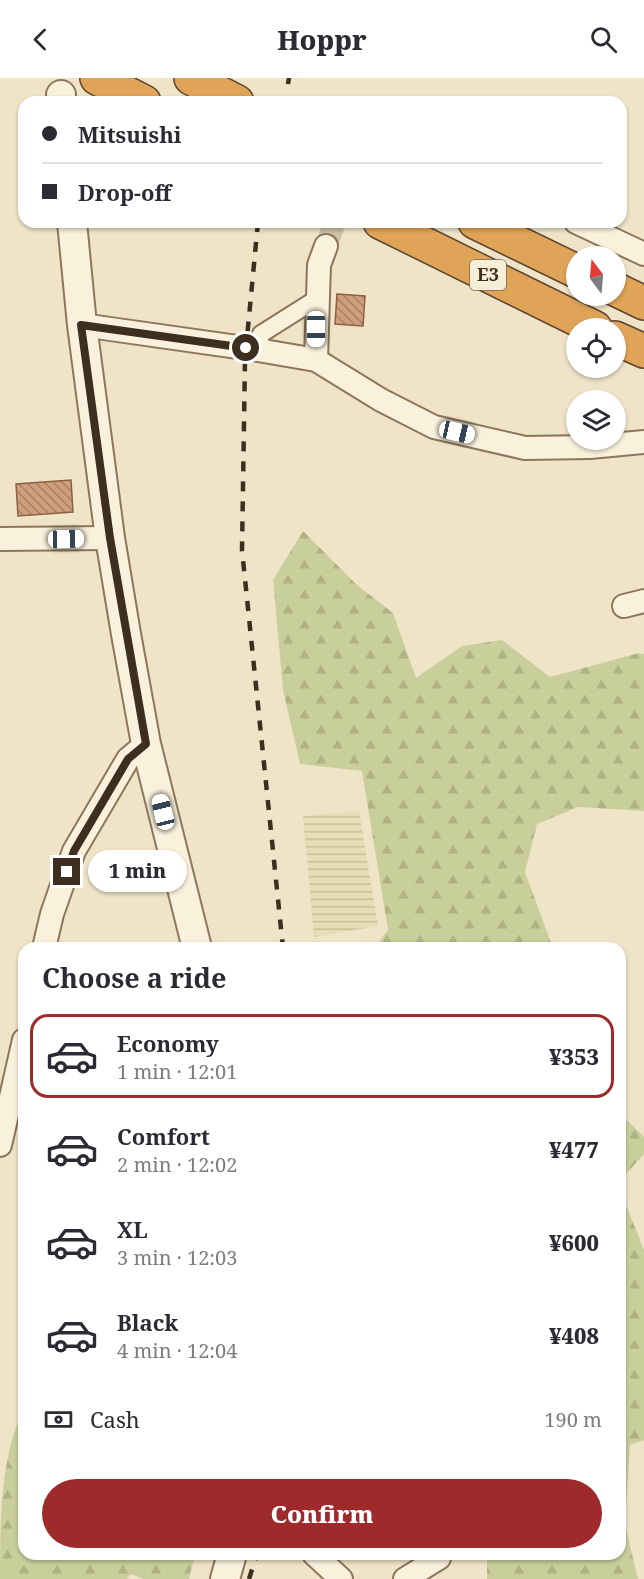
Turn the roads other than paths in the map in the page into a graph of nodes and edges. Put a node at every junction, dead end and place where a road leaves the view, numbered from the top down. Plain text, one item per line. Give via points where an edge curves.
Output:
1 (97, 78) edge
2 (191, 78) edge
3 (132, 96) edge
4 (226, 96) edge
5 (73, 228) edge
6 (392, 228) edge
7 (487, 228) edge
8 (589, 228) edge
9 (326, 246) tunnel mouth
10 (644, 254) edge
11 (566, 266) edge
12 (626, 294) edge
13 (318, 298) junction
14 (644, 303) edge
15 (575, 318) edge
16 (81, 325) junction
17 (259, 342) junction
18 (626, 343) edge
19 (644, 351) edge
20 (309, 359) junction
21 (644, 442) edge
22 (110, 538) junction
23 (0, 539) edge
24 (146, 744) junction
25 (45, 942) edge
26 (196, 942) edge
27 (18, 1066) edge
28 (0, 1145) edge
29 (230, 1560) edge
30 (320, 1560) edge
31 (436, 1560) edge
32 (225, 1579) edge
33 (341, 1579) edge
34 (405, 1579) edge

1 - 3 highway
2 - 4 highway
5 - 16 street
6 - 15 highway, E3
7 - 11 highway, E3
8 - 10 street
9 - 13 street via 319,265
12 - 14 highway
13 - 17 street
13 - 20 street
16 - 17 street
16 - 22 street
17 - 20 street
18 - 19 highway
20 - 21 street via 434,427 525,447
22 - 23 street
22 - 24 street
24 - 25 street via 128,759 74,851
24 - 26 street
27 - 28 street
29 - 32 street
30 - 33 street
31 - 34 street

